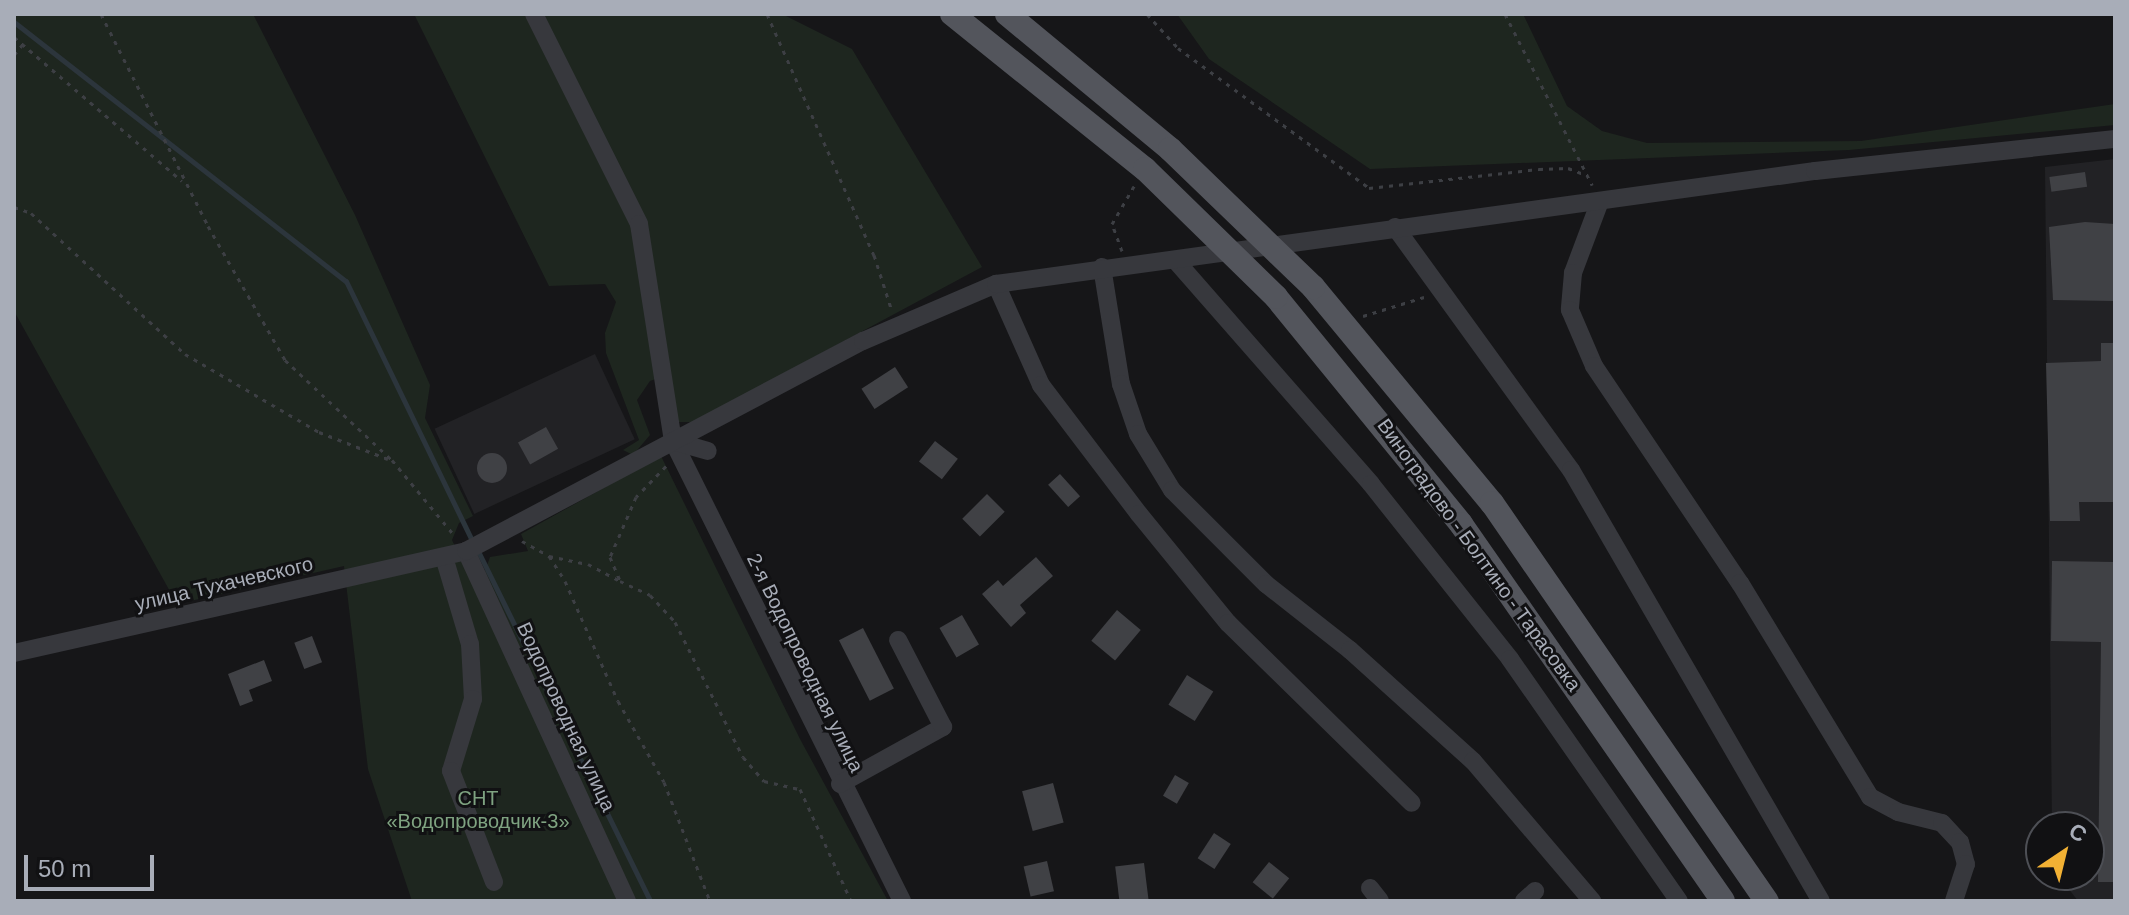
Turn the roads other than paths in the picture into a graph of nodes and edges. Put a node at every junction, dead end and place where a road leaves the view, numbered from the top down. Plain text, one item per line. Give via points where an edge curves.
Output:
1 (534, 14) edge
2 (952, 14) edge
3 (1007, 14) edge
4 (2115, 139) edge
5 (1600, 201) junction
6 (1395, 227) junction
7 (1176, 261) junction
8 (1102, 267) junction
9 (996, 284) junction
10 (674, 444) junction
11 (708, 451) dead end
12 (466, 551) junction
13 (444, 557) junction
14 (898, 640) dead end
15 (14, 653) edge
16 (840, 784) junction
17 (1412, 803) dead end
18 (494, 882) dead end
19 (627, 901) edge
20 (902, 901) edge
21 (1592, 901) edge
22 (1679, 901) edge
23 (1723, 901) edge
24 (1767, 901) edge
25 (1821, 901) edge
26 (1954, 901) edge

1 - 10 street, 2-я Водопроводная улица via 639,224
2 - 23 main road, Виноградово - Болтино - Тарасовка, bridge via 1145,169 1276,297 1461,524
3 - 24 main road, Виноградово - Болтино - Тарасовка, bridge via 1170,149 1344,322 1492,503
4 - 5 street, улица Тухачевского
5 - 6 street, улица Тухачевского
5 - 26 street via 1573,273 1570,310 1594,366 1740,583 1870,797 1942,823 1960,842 1966,864
6 - 7 street, улица Тухачевского
6 - 25 street via 1571,470
7 - 8 street, улица Тухачевского
7 - 22 street via 1371,484 1510,659
8 - 9 street, улица Тухачевского
8 - 21 street via 1121,384 1138,434 1172,490 1266,584 1350,650 1473,761
9 - 10 street, улица Тухачевского via 897,326
9 - 17 street via 1041,385 1139,514 1249,646
10 - 11 street
10 - 12 street, улица Тухачевского
10 - 16 street, 2-я Водопроводная улица
12 - 13 street, улица Тухачевского
12 - 19 street, Водопроводная улица
13 - 15 street, улица Тухачевского
13 - 18 street via 470,644 473,699 451,771
14 - 16 street via 943,727
16 - 20 street, 2-я Водопроводная улица

